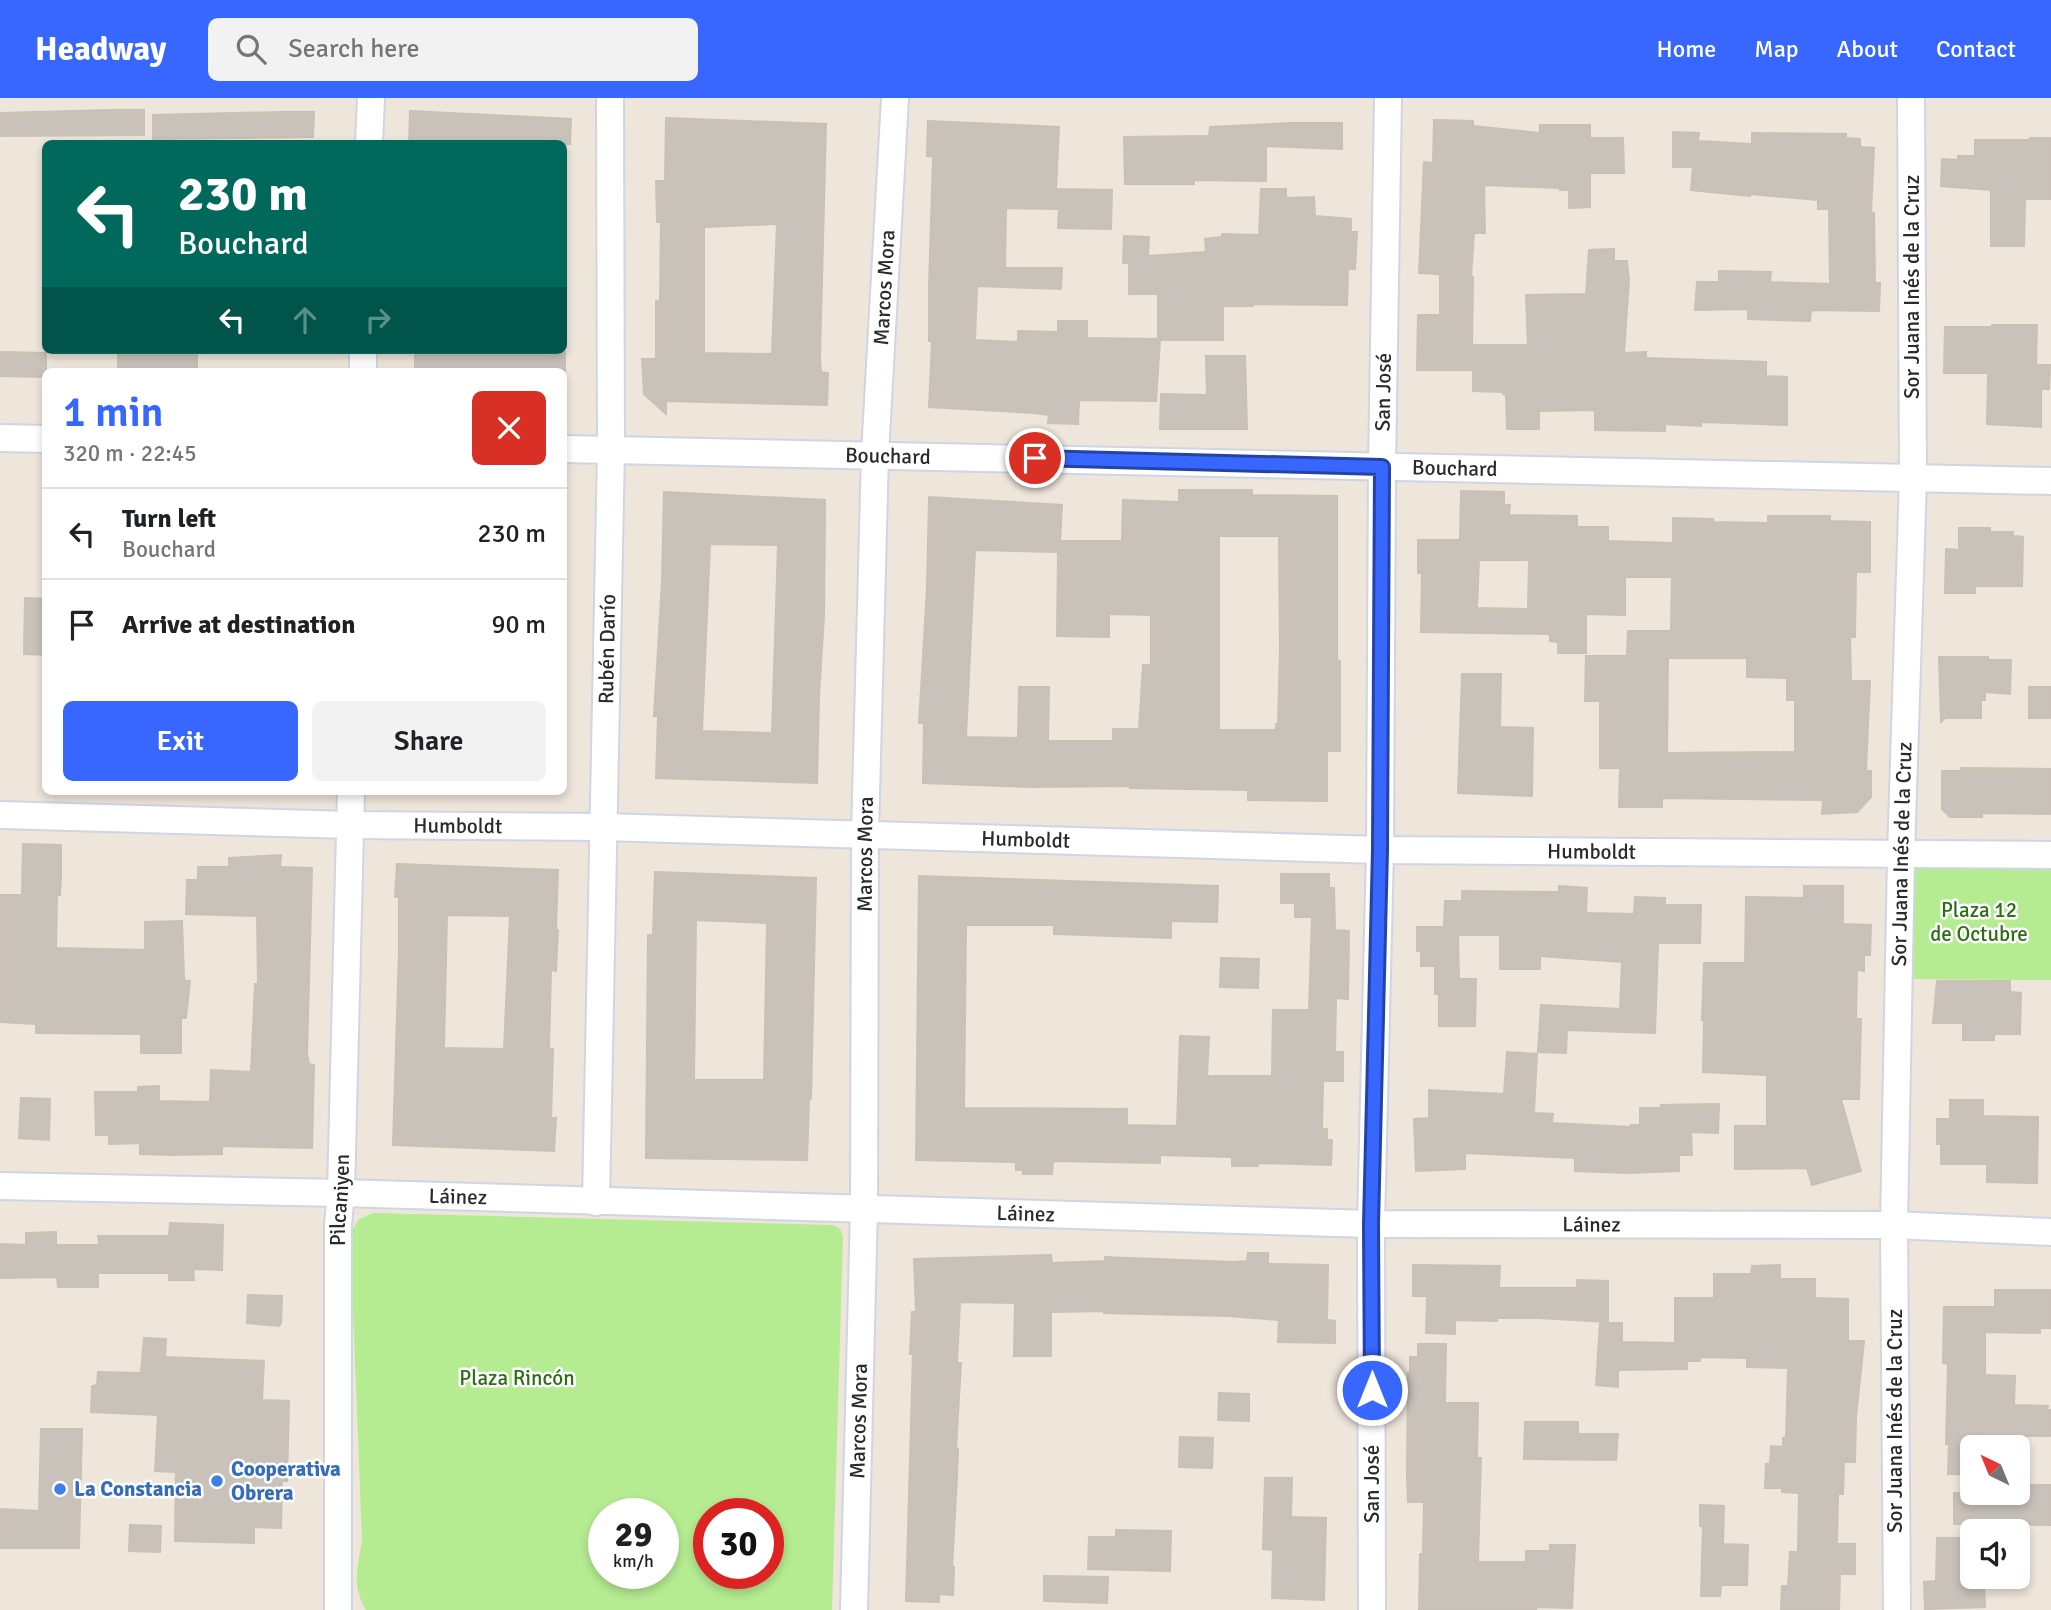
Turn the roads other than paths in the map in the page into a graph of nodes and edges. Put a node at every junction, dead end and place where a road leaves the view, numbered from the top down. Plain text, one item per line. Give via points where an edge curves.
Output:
1 (371, 98) edge
2 (610, 98) edge
3 (895, 98) edge
4 (1388, 98) edge
5 (1911, 98) edge
6 (369, 140) edge
7 (0, 438) edge
8 (42, 439) edge
9 (567, 449) edge
10 (611, 450) junction
11 (875, 454) junction
12 (1382, 467) junction
13 (1913, 478) junction
14 (2051, 481) edge
15 (351, 795) edge
16 (0, 815) edge
17 (351, 825) junction
18 (603, 827) junction
19 (865, 834) junction
20 (1380, 850) junction
21 (1901, 855) junction
22 (2051, 855) edge
23 (0, 1185) edge
24 (341, 1193) junction
25 (596, 1202) junction
26 (864, 1208) junction
27 (1371, 1224) junction
28 (1894, 1225) junction
29 (2051, 1233) edge
30 (338, 1610) edge
31 (854, 1610) edge
32 (1372, 1610) edge
33 (1897, 1610) edge

1 - 6 street
2 - 10 street, Rubén Darío
3 - 11 street, Marcos Mora
4 - 12 street, San José
5 - 13 street, Sor Juana Inés de la Cruz
7 - 8 street
9 - 10 street, Bouchard
10 - 11 street, Bouchard
10 - 18 street, Rubén Darío
11 - 12 street, Bouchard
11 - 19 street, Marcos Mora
12 - 13 street, Bouchard
12 - 20 street, San José
13 - 14 street, Bouchard
13 - 21 street, Sor Juana Inés de la Cruz
15 - 17 street, Pilcaniyen
16 - 17 street, Humboldt
17 - 18 street, Humboldt
17 - 24 street, Pilcaniyen
18 - 19 street, Humboldt
18 - 25 street, Rubén Darío
19 - 20 street, Humboldt
19 - 26 street, Marcos Mora
20 - 21 street, Humboldt
20 - 27 street, San José
21 - 22 street, Humboldt
21 - 28 street, Sor Juana Inés de la Cruz
23 - 24 street, Láinez
24 - 25 street, Láinez
24 - 30 street, Pilcaniyen
25 - 26 street, Láinez
26 - 27 street, Láinez
26 - 31 street, Marcos Mora
27 - 28 street, Láinez
27 - 32 street, San José
28 - 29 street, Láinez
28 - 33 street, Sor Juana Inés de la Cruz

